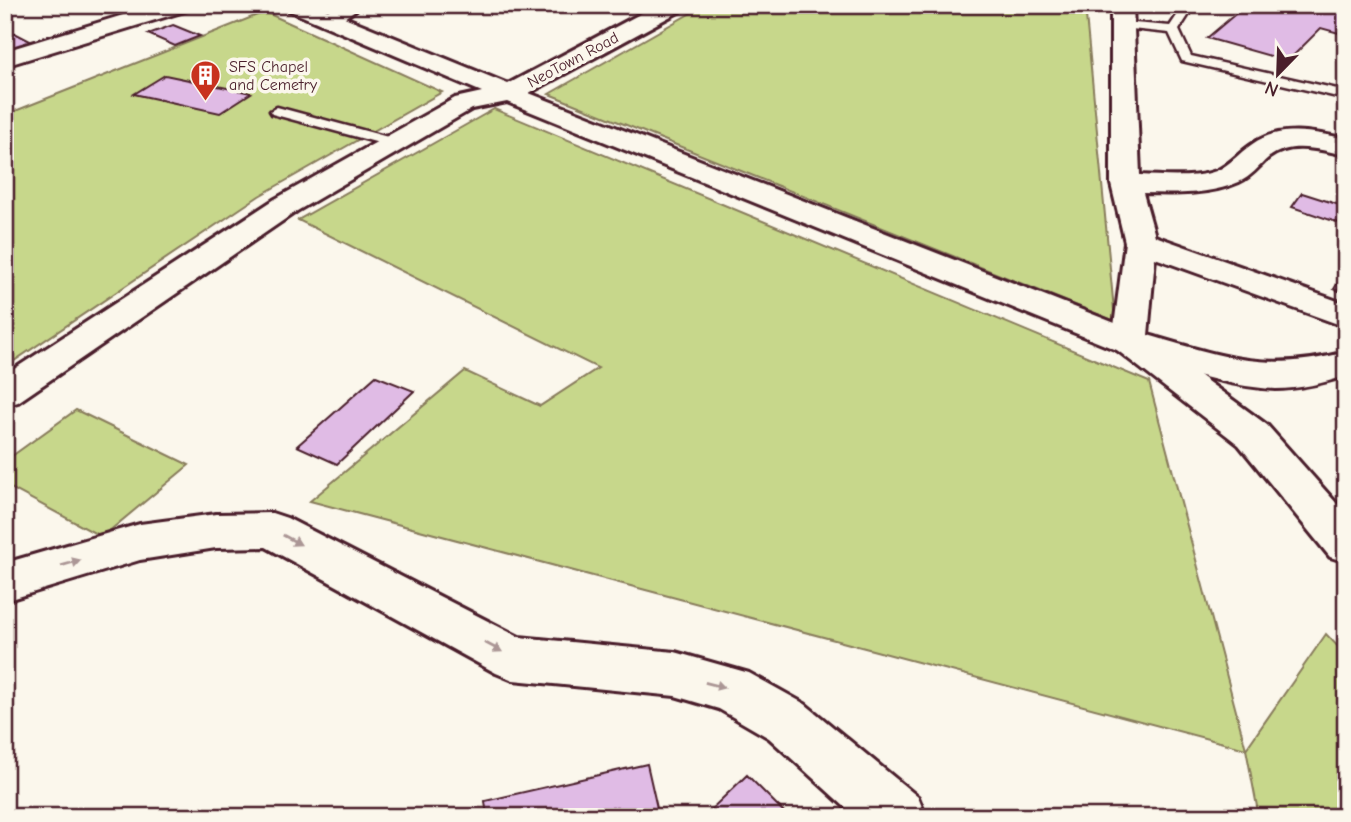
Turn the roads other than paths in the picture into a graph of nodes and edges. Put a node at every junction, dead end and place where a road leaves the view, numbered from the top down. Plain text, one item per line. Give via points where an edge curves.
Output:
1 (180, 5) edge
2 (296, 5) edge
3 (351, 5) edge
4 (631, 5) edge
5 (674, 5) edge
6 (1190, 5) edge
7 (1122, 15) edge
8 (329, 18) junction
9 (1173, 30) junction
10 (529, 58) dead end
11 (5, 59) edge
12 (490, 87) junction
13 (1346, 95) edge
14 (277, 111) dead end
15 (394, 143) junction
16 (1346, 147) edge
17 (1126, 184) junction
18 (1141, 242) junction
19 (1346, 316) edge
20 (1130, 342) junction
21 (1346, 364) edge
22 (5, 393) edge
23 (1346, 544) edge
24 (5, 582) edge
25 (898, 817) edge

1 - 11 street
2 - 8 street
3 - 8 street
4 - 10 street, NeoTown Road
5 - 12 street, NeoTown Road
6 - 9 lane
7 - 9 lane
7 - 17 street
8 - 12 street
9 - 13 lane via 1186,58
12 - 15 street, NeoTown Road
12 - 20 street
14 - 15 lane
15 - 22 street, NeoTown Road via 286,205
16 - 17 street via 1288,141 1266,147 1238,172 1219,180
17 - 18 street
18 - 19 street
18 - 20 street
20 - 21 street via 1277,376
20 - 23 street via 1253,435
24 -> 25 street via 140,542 216,531 272,530 513,658 675,674 731,689 787,721

